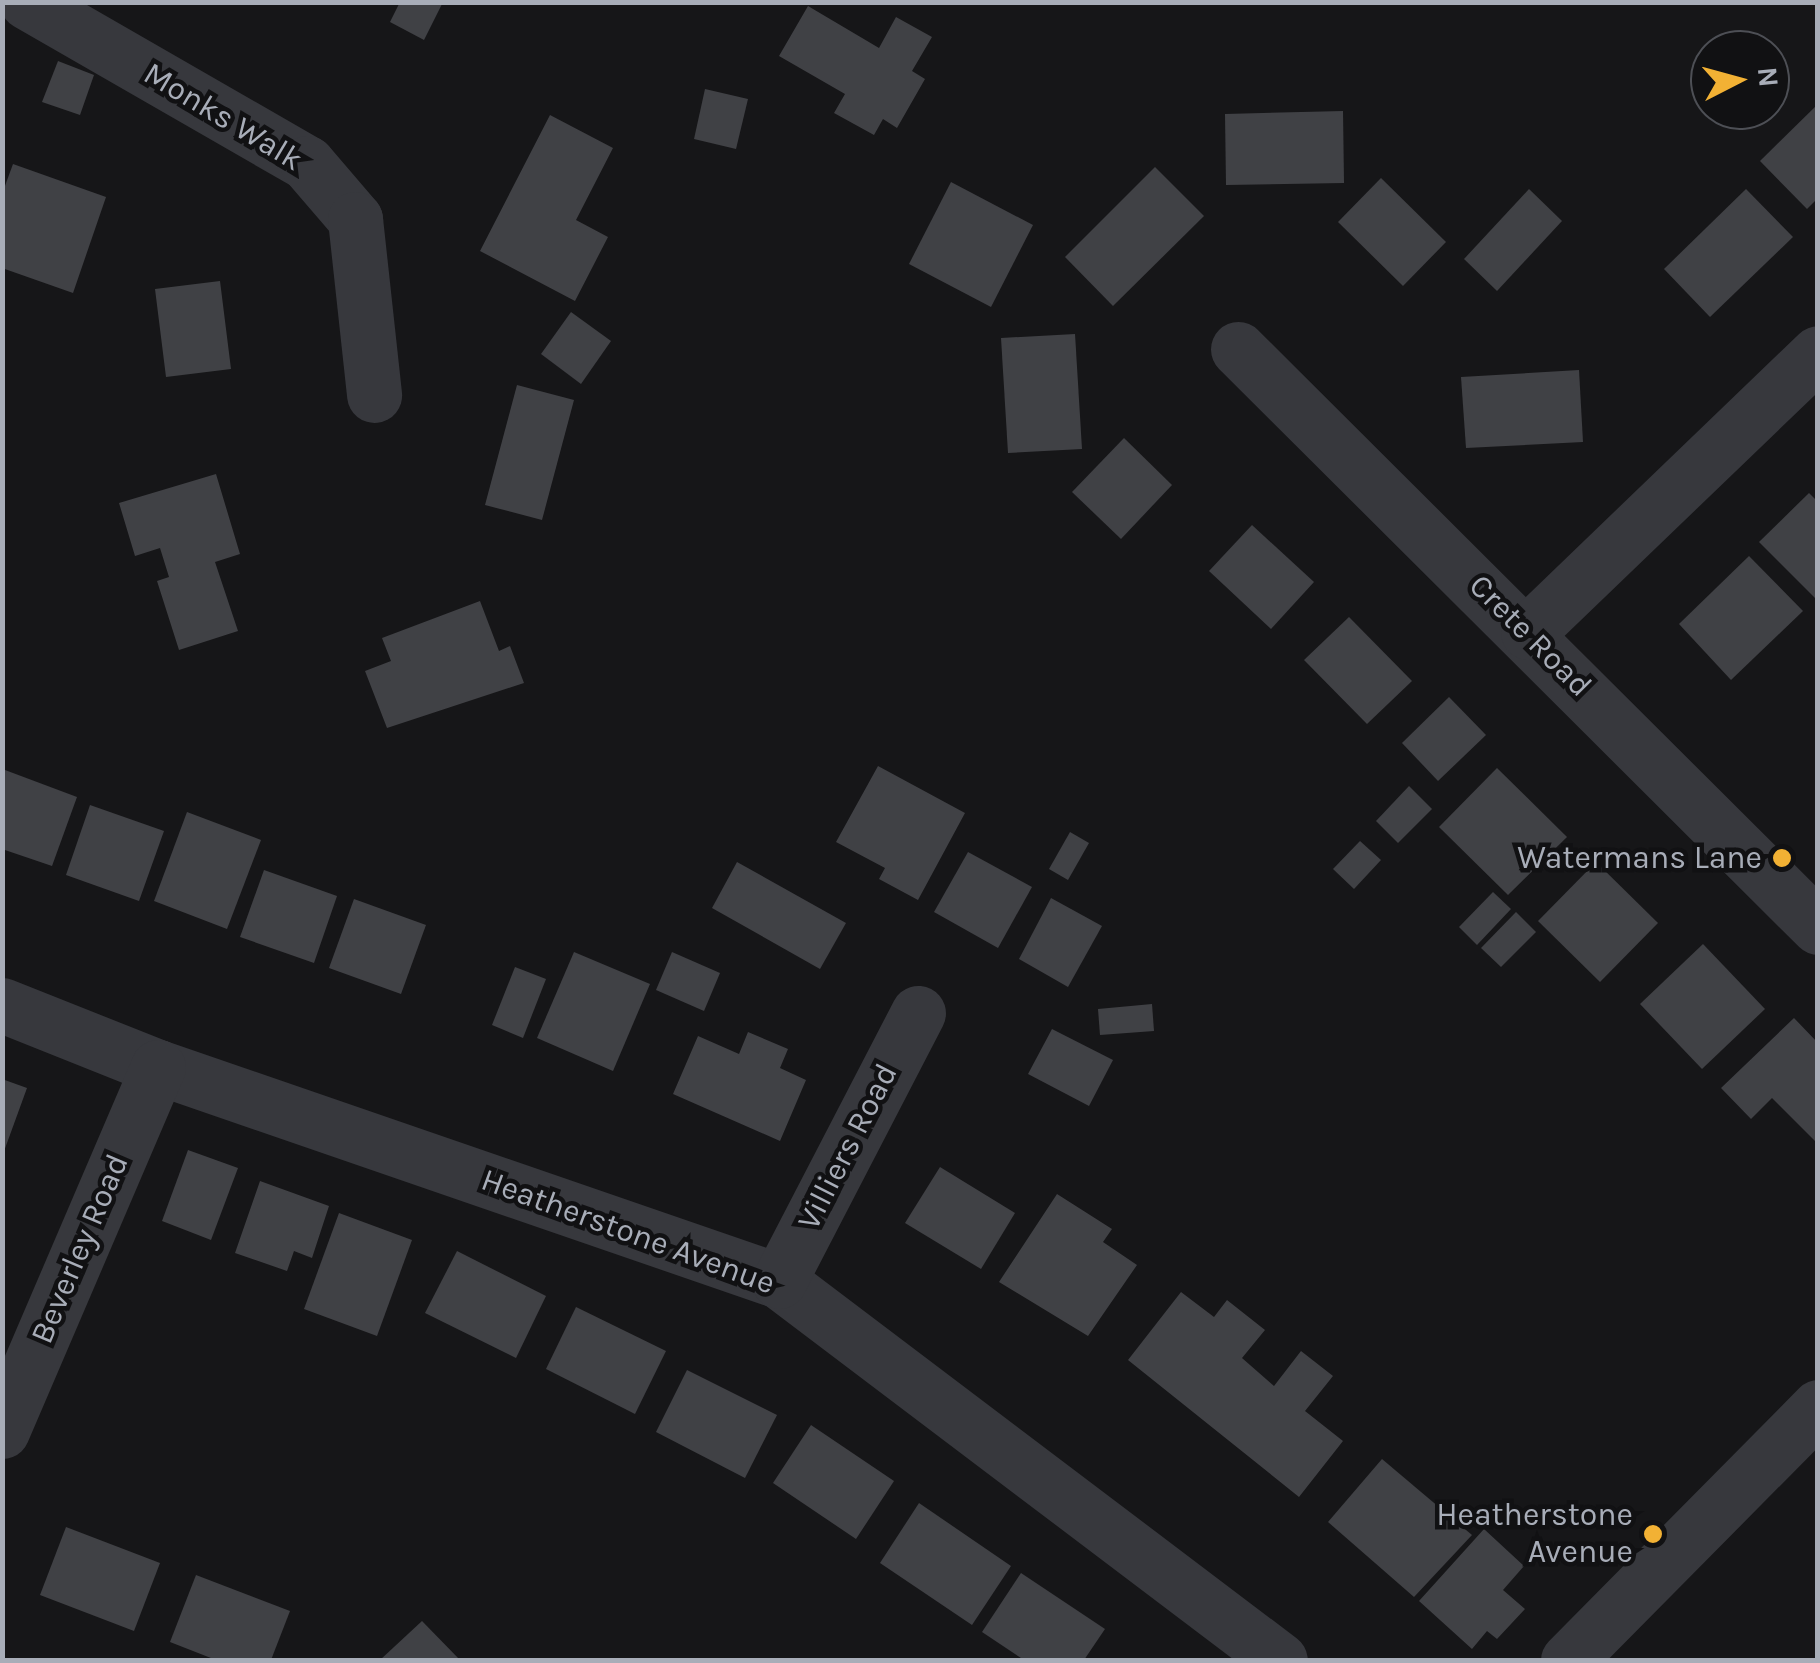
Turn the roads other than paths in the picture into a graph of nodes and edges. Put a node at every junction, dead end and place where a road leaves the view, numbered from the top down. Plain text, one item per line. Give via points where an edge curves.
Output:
1 (27, 2) edge
2 (1238, 349) dead end
3 (1818, 353) edge
4 (374, 395) dead end
5 (1528, 632) junction
6 (1818, 927) edge
7 (2, 1005) edge
8 (918, 1013) dead end
9 (158, 1067) junction
10 (779, 1282) junction
11 (1818, 1407) edge
12 (2, 1431) edge
13 (1280, 1660) edge
14 (1568, 1660) edge

1 - 4 street, Monks Walk via 307,164 356,219
2 - 5 street, Crete Road
3 - 5 street
5 - 6 street, Crete Road
7 - 9 street, Heatherstone Avenue
8 - 10 street, Villiers Road
9 - 10 street, Heatherstone Avenue
9 - 12 street, Beverley Road
10 - 13 street, Heatherstone Avenue
11 - 14 street

